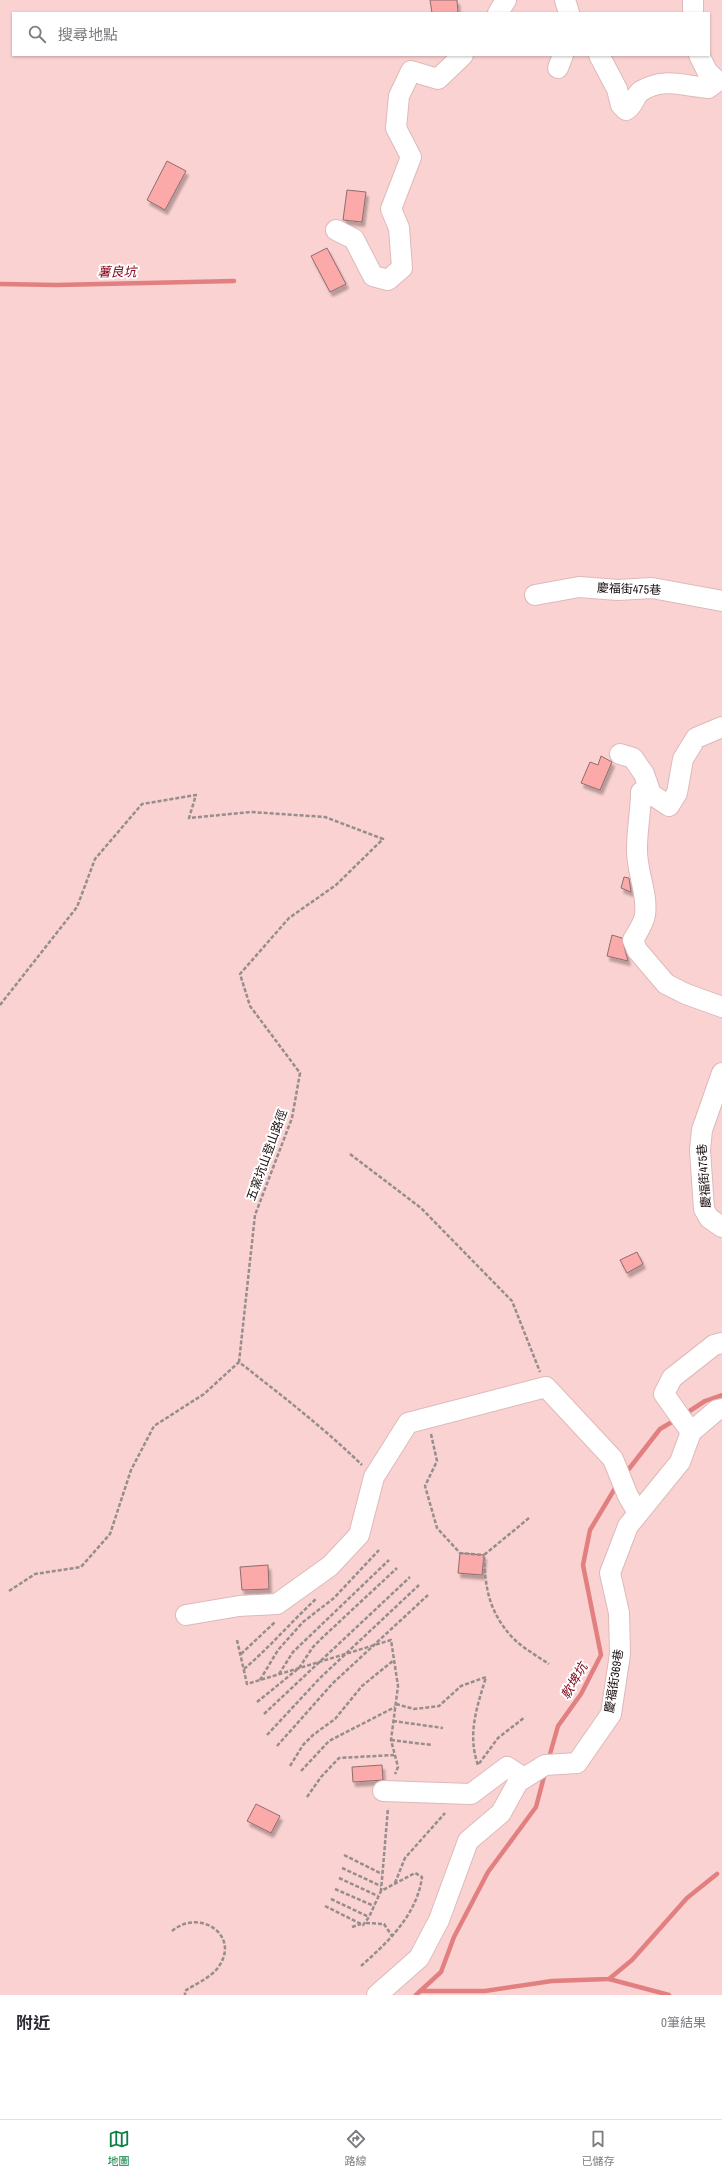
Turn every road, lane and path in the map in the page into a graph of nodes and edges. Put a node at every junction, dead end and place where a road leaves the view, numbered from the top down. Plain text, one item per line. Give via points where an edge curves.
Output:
1 (506, 0) edge
2 (566, 0) edge
3 (693, 0) edge
4 (499, 12) edge
5 (569, 12) edge
6 (692, 12) edge
7 (462, 56) edge
8 (600, 56) edge
9 (700, 56) edge
10 (336, 230) dead end
11 (535, 595) dead end
12 (722, 601) edge
13 (722, 727) edge
14 (620, 754) dead end
15 (651, 794) junction
16 (0, 1006) edge
17 (722, 1007) edge
18 (722, 1073) edge
19 (350, 1154) dead end
20 (722, 1227) edge
21 (722, 1342) edge
22 (239, 1362) junction
23 (546, 1387) junction
24 (722, 1408) edge
25 (428, 1418) junction
26 (691, 1432) junction
27 (374, 1477) junction
28 (633, 1505) junction
29 (529, 1518) dead end
30 (378, 1550) dead end
31 (484, 1556) junction
32 (389, 1560) dead end
33 (397, 1568) dead end
34 (410, 1578) dead end
35 (419, 1585) dead end
36 (9, 1591) dead end
37 (428, 1595) dead end
38 (319, 1596) dead end
39 (186, 1615) dead end
40 (281, 1617) dead end
41 (238, 1640) dead end
42 (376, 1645) junction
43 (241, 1654) junction
44 (347, 1654) junction
45 (394, 1660) junction
46 (318, 1662) junction
47 (549, 1664) dead end
48 (299, 1668) junction
49 (244, 1669) junction
50 (278, 1675) junction
51 (260, 1680) junction
52 (257, 1702) dead end
53 (396, 1706) junction
54 (264, 1714) dead end
55 (525, 1717) dead end
56 (394, 1721) junction
57 (443, 1728) dead end
58 (267, 1735) dead end
59 (391, 1740) junction
60 (432, 1745) dead end
61 (277, 1746) dead end
62 (394, 1754) junction
63 (290, 1766) dead end
64 (301, 1771) dead end
65 (521, 1780) junction
66 (387, 1791) junction
67 (307, 1797) dead end
68 (445, 1813) dead end
69 (344, 1855) dead end
70 (342, 1868) dead end
71 (382, 1874) junction
72 (338, 1878) dead end
73 (395, 1883) junction
74 (381, 1886) junction
75 (335, 1889) dead end
76 (381, 1891) junction
77 (378, 1896) junction
78 (331, 1899) dead end
79 (325, 1906) dead end
80 (374, 1906) junction
81 (369, 1917) junction
82 (363, 1923) junction
83 (352, 1927) dead end
84 (172, 1930) dead end
85 (392, 1936) junction
86 (361, 1966) dead end
87 (185, 1995) edge
88 (377, 1995) edge

1 - 4 street
2 - 5 street
3 - 6 street
7 - 10 street via 438,79 411,70 399,96 396,128 411,157 391,209 398,228 402,268 388,280 373,276 354,239
8 - 9 street via 617,89 621,105 626,110 640,92 657,84 666,82 708,88 715,83 716,80 707,71
11 - 12 street, 慶福街475巷 via 579,587 618,590 652,588
13 - 15 street via 696,738 683,759 677,793 669,806
14 - 15 street via 633,758 644,774
15 - 17 street via 641,792 641,815 636,848 640,878 644,886 645,916 633,940 637,950 666,984
16 - 22 path, 五窯坑山登山路徑 via 77,907 95,859 142,804 196,795 189,818 251,812 325,817 383,839 336,885 289,918 240,974 250,1006 300,1073 292,1118 255,1215
18 - 20 street, 慶福街475巷 via 702,1130 700,1150 704,1209 709,1218
19 - 23 path via 421,1208 512,1300
21 - 26 street via 714,1345 672,1378 664,1394
22 - 27 path via 343,1446
22 - 36 path via 204,1394 154,1426 131,1470 110,1534 81,1567 35,1574
23 - 25 street
23 - 28 street via 613,1459
24 - 26 street
25 - 27 street via 408,1423
25 - 31 path via 437,1461 425,1486 437,1528 460,1553
26 - 28 street, 慶福街369巷 via 680,1462
27 - 39 street via 359,1535 330,1566 277,1604 239,1606
28 - 65 street, 慶福街369巷 via 610,1573 619,1613 620,1654 611,1714 577,1763 546,1765
29 - 31 path
30 - 51 path via 334,1598 303,1622 283,1644
31 - 47 path via 489,1602 512,1637
32 - 50 path via 293,1652
33 - 48 path via 323,1636
34 - 46 path
35 - 44 path
37 - 42 path
38 - 49 path
40 - 43 path
41 - 43 path
42 - 44 path
42 - 45 path via 391,1640
42 - 61 path via 333,1683
43 - 49 path
44 - 46 path
44 - 58 path via 320,1678
45 - 53 path via 398,1686
45 - 63 path via 362,1686 335,1719 303,1745
46 - 48 path
46 - 54 path
48 - 50 path
48 - 52 path
49 - 51 path via 247,1684
50 - 51 path
53 - 55 path via 414,1709 439,1706 461,1686 486,1677 475,1713 473,1750 478,1765 498,1738
53 - 56 path
53 - 64 path via 329,1741
56 - 57 path
56 - 59 path
59 - 60 path
59 - 62 path
62 - 66 path via 398,1767
62 - 67 path via 339,1758
65 - 66 street via 507,1767 471,1794
65 - 88 street via 501,1813 468,1841 439,1920 419,1958
66 - 71 path
68 - 73 path via 405,1858
69 - 71 path
70 - 74 path
71 - 74 path
72 - 77 path
73 - 76 path
73 - 85 path via 415,1872 422,1877 420,1893
74 - 76 path
75 - 80 path
76 - 77 path
77 - 80 path
78 - 81 path
79 - 82 path
80 - 81 path
81 - 82 path
82 - 83 path
82 - 85 path via 384,1924
84 - 87 path via 177,1926 194,1922 213,1926 223,1936 226,1944 216,1970 185,1991
85 - 86 path

